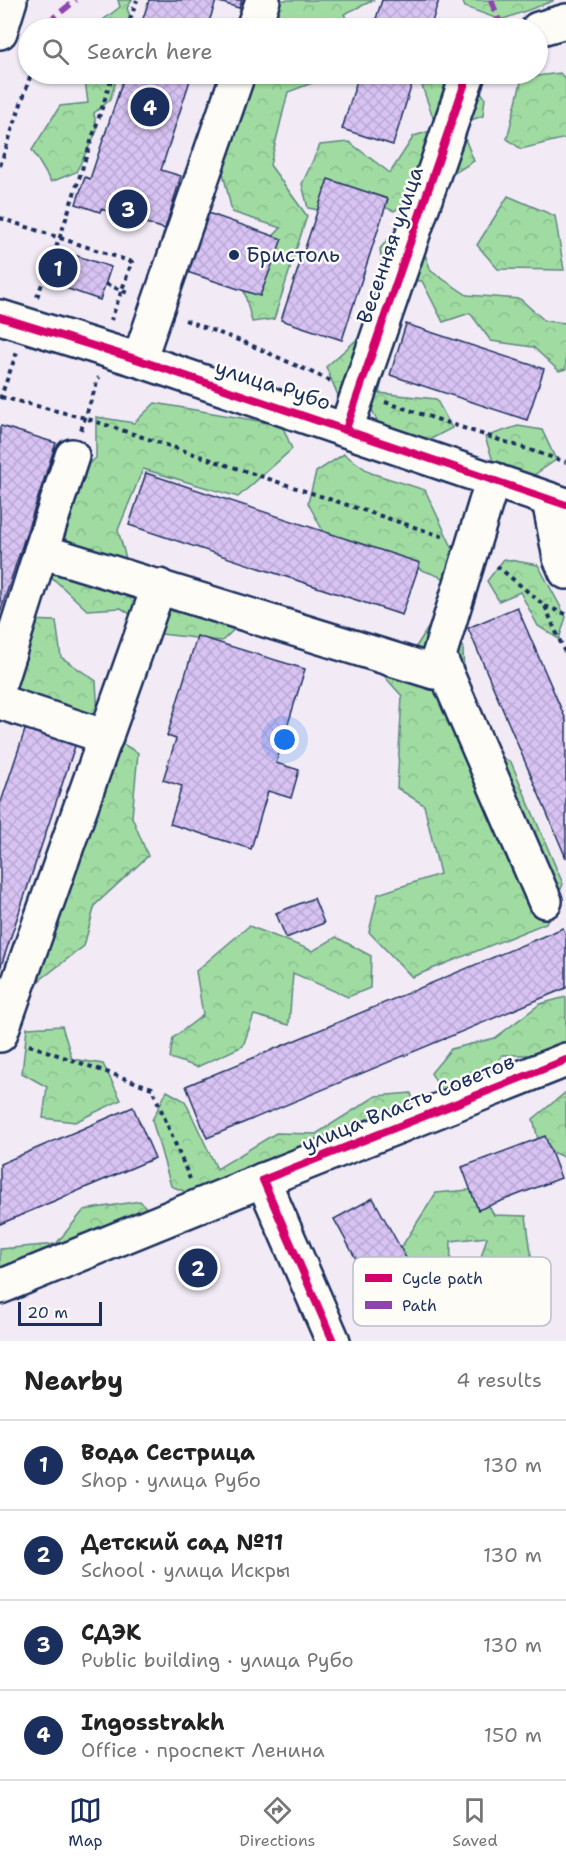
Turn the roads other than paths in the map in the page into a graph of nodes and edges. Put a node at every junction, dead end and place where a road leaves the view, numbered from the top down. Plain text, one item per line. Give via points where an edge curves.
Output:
1 (10, 0) edge
2 (263, 0) edge
3 (257, 18) edge
4 (566, 21) edge
5 (548, 25) edge
6 (0, 32) edge
7 (235, 84) edge
8 (465, 84) edge
9 (13, 321) edge
10 (139, 360) junction
11 (346, 429) junction
12 (72, 456) road end
13 (493, 479) junction
14 (558, 502) edge
15 (41, 550) junction
16 (566, 572) edge
17 (159, 586) junction
18 (439, 656) junction
19 (0, 681) edge
20 (0, 702) edge
21 (106, 737) junction
22 (545, 901) dead end
23 (0, 1035) edge
24 (566, 1060) edge
25 (263, 1180) junction
26 (0, 1287) edge
27 (333, 1341) edge

1 - 6 street
2 - 3 street
4 - 5 street
7 - 10 street
8 - 11 street, Весенняя улица
9 - 10 street, улица Рубо via 108,338
10 - 11 street, улица Рубо
11 - 13 street, улица Рубо
12 - 15 street
13 - 14 street, улица Рубо
13 - 18 street
14 - 16 street via 560,558
15 - 17 street
15 - 19 street
17 - 18 street via 434,672
17 - 21 street
18 - 22 street
20 - 21 street
21 - 23 street
24 - 25 street, улица Власть Советов
25 - 26 street, улица Власть Советов
25 - 27 street

